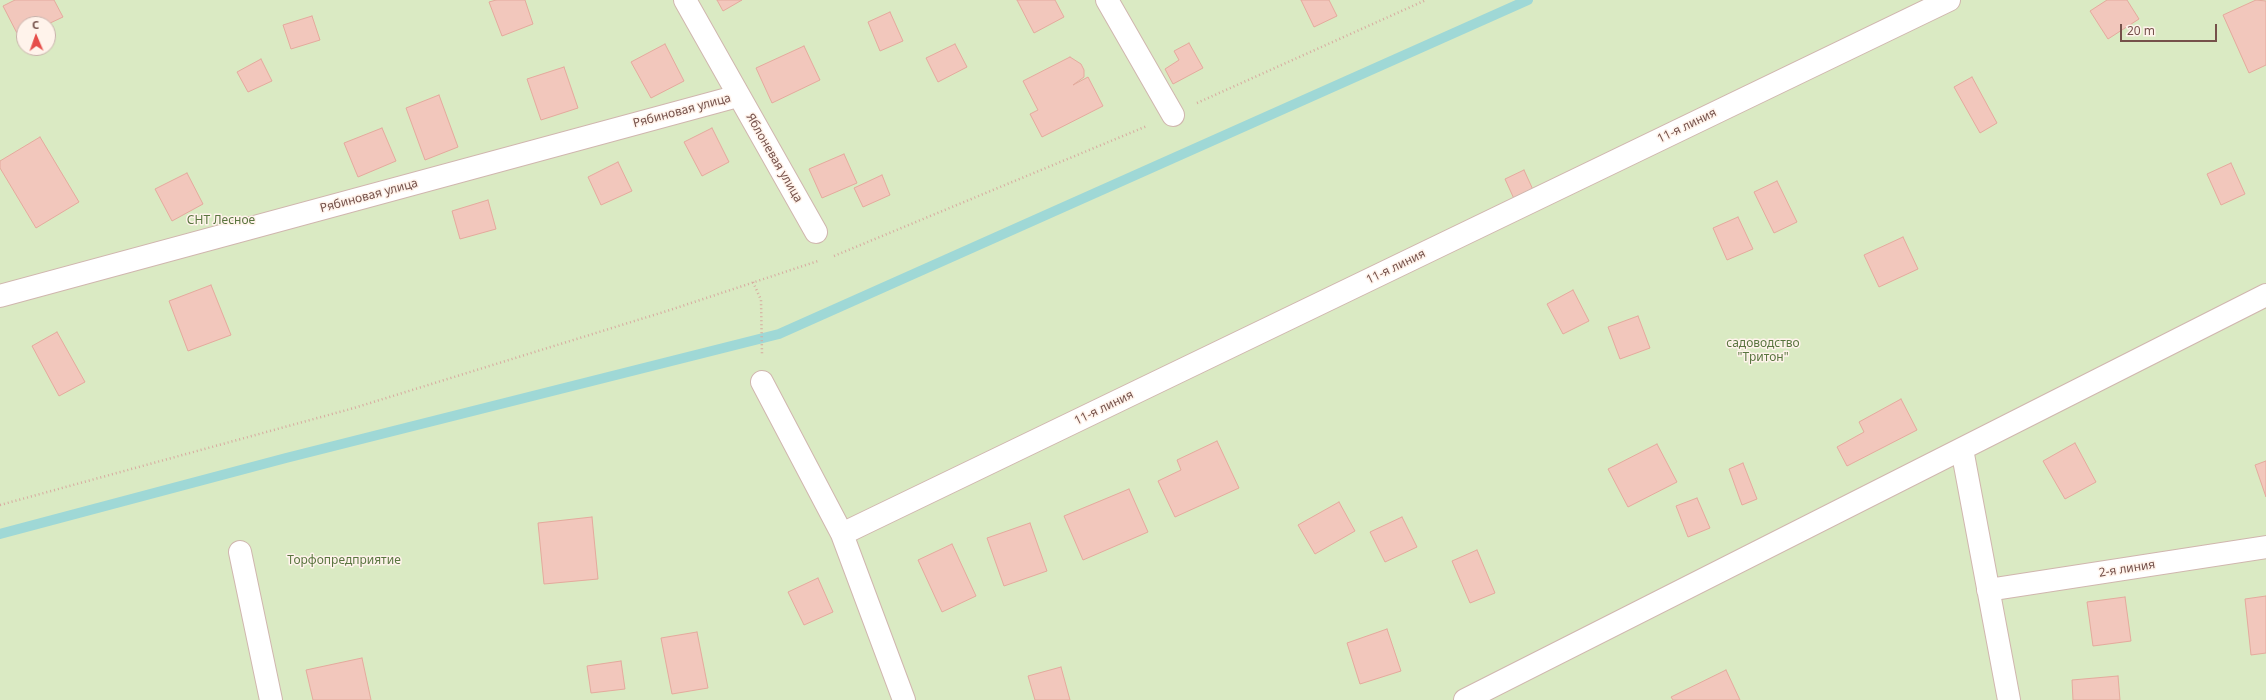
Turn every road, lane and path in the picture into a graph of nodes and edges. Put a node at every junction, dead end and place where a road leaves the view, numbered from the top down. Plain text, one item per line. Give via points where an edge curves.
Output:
1 (685, 0) edge
2 (1107, 0) edge
3 (1426, 0) edge
4 (1949, 0) edge
5 (738, 96) junction
6 (1173, 115) junction
7 (816, 232) dead end
8 (829, 257) dead end
9 (822, 259) dead end
10 (752, 282) junction
11 (2266, 295) edge
12 (0, 296) edge
13 (762, 382) joint
14 (1962, 449) junction
15 (0, 505) edge
16 (842, 534) junction
17 (2266, 547) edge
18 (240, 552) dead end
19 (1988, 590) junction
20 (271, 700) edge
21 (904, 700) edge
22 (1465, 700) edge
23 (2008, 700) edge

1 - 5 street, Яблоневая улица
2 - 6 street
3 - 6 path
4 - 16 street, 11-я линия
5 - 7 street, Яблоневая улица
5 - 12 street, Рябиновая улица
6 - 8 path
9 - 10 path
10 - 13 path via 761,300
10 - 15 path via 354,408
11 - 14 street
13 - 16 street
14 - 19 street
14 - 22 street
16 - 21 street
17 - 19 street, 2-я линия
18 - 20 street
19 - 23 street

